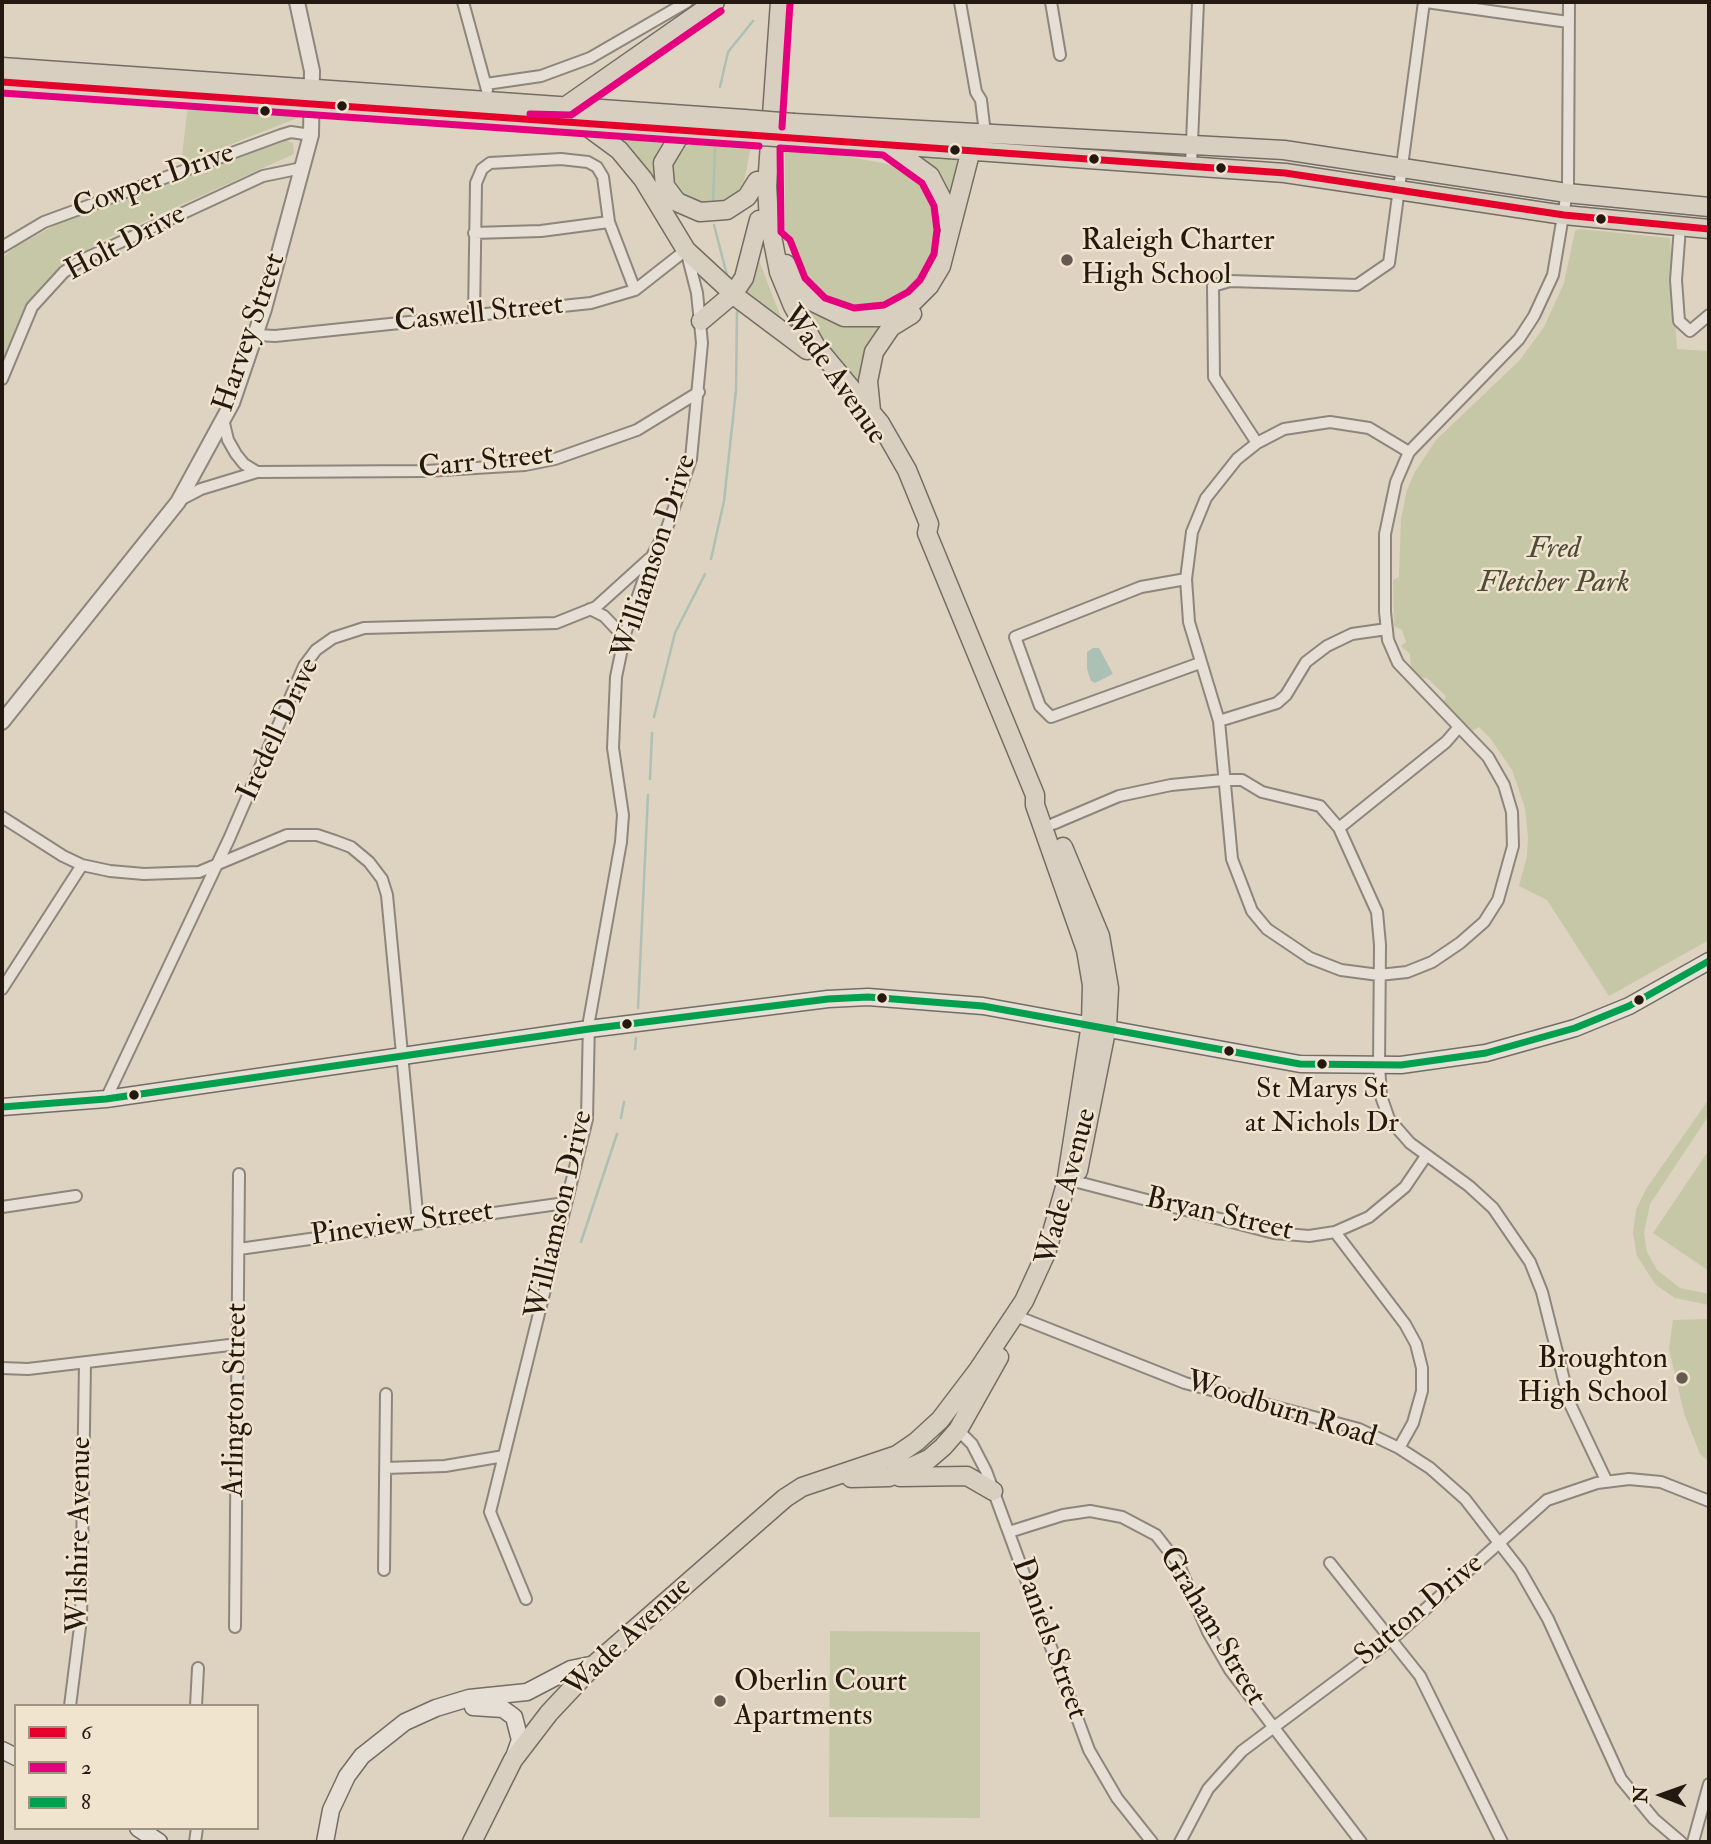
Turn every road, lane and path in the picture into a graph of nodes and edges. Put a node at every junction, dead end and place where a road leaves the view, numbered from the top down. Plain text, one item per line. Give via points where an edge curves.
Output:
1 (297, 2) edge
2 (463, 2) edge
3 (687, 2) edge
4 (715, 2) edge
5 (769, 2) edge
6 (780, 2) edge
7 (960, 2) edge
8 (1051, 2) edge
9 (1198, 2) edge
10 (1425, 2) edge
11 (1569, 2) edge
12 (1569, 22) junction
13 (1060, 55) dead end
14 (2, 66) edge
15 (2, 82) edge
16 (487, 92) junction
17 (312, 96) junction
18 (566, 106) junction
19 (620, 118) junction
20 (578, 122) junction
21 (743, 127) junction
22 (692, 130) junction
23 (794, 130) junction
24 (311, 135) junction
25 (976, 143) junction
26 (887, 145) junction
27 (1192, 145) junction
28 (619, 150) junction
29 (1191, 165) junction
30 (302, 168) junction
31 (1401, 168) junction
32 (663, 177) junction
33 (757, 181) junction
34 (1397, 190) junction
35 (1567, 193) junction
36 (1709, 207) edge
37 (1564, 215) junction
38 (759, 219) junction
39 (609, 222) junction
40 (1680, 227) junction
41 (1709, 229) edge
42 (948, 230) junction
43 (474, 233) junction
44 (771, 237) junction
45 (2, 246) edge
46 (686, 250) junction
47 (635, 290) junction
48 (733, 294) junction
49 (1709, 315) edge
50 (474, 316) junction
51 (701, 321) junction
52 (257, 335) junction
53 (807, 350) junction
54 (2, 379) edge
55 (699, 392) junction
56 (871, 411) junction
57 (223, 419) junction
58 (1258, 443) junction
59 (1409, 452) junction
60 (257, 472) junction
61 (178, 502) junction
62 (927, 533) junction
63 (651, 558) junction
64 (1186, 579) junction
65 (590, 609) junction
66 (1387, 629) junction
67 (624, 638) junction
68 (1200, 663) junction
69 (1219, 721) junction
70 (2, 722) edge
71 (1459, 727) junction
72 (1223, 780) junction
73 (1035, 795) junction
74 (2, 817) edge
75 (1053, 824) junction
76 (1339, 828) junction
77 (82, 865) junction
78 (214, 867) junction
79 (1709, 961) edge
80 (1379, 975) junction
81 (2, 989) edge
82 (1099, 1025) junction
83 (589, 1029) junction
84 (402, 1057) junction
85 (1379, 1065) junction
86 (106, 1099) junction
87 (2, 1107) edge
88 (1426, 1156) junction
89 (239, 1174) dead end
90 (1071, 1180) junction
91 (76, 1196) dead end
92 (565, 1202) junction
93 (2, 1207) edge
94 (418, 1223) junction
95 (1335, 1231) junction
96 (239, 1249) junction
97 (1019, 1318) junction
98 (238, 1344) junction
99 (85, 1363) junction
100 (2, 1368) edge
101 (978, 1370) junction
102 (386, 1394) dead end
103 (958, 1430) junction
104 (1399, 1448) junction
105 (504, 1456) junction
106 (874, 1465) junction
107 (385, 1468) junction
108 (889, 1477) junction
109 (831, 1478) junction
110 (1606, 1480) junction
111 (993, 1491) junction
112 (1709, 1501) edge
113 (1009, 1532) junction
114 (1501, 1541) junction
115 (1330, 1563) dead end
116 (384, 1570) dead end
117 (526, 1599) dead end
118 (235, 1627) dead end
119 (1392, 1639) junction
120 (596, 1664) junction
121 (198, 1668) dead end
122 (70, 1704) edge
123 (196, 1704) edge
124 (436, 1707) junction
125 (1273, 1728) junction
126 (513, 1760) junction
127 (1709, 1784) edge
128 (325, 1842) edge
129 (472, 1842) edge
130 (1152, 1842) edge
131 (1180, 1842) edge
132 (1361, 1842) edge
133 (1502, 1842) edge
134 (1681, 1842) edge
135 (1693, 1842) edge

1 - 17 street, Harvey Street via 312,69
2 - 16 street
3 - 16 street via 590,58
4 - 18 main road
5 - 33 main road, Wade Avenue
6 - 44 main road, Wade Avenue via 768,169
7 - 25 street via 983,112
8 - 13 street
9 - 27 street
10 - 12 street
10 - 31 street
11 - 12 street
12 - 35 street
14 - 17 main road
15 - 17 main road
16 - 17 main road
16 - 18 main road
17 - 20 main road
17 - 24 street, Harvey Street
18 - 19 main road
19 - 20 main road
19 - 21 main road
19 - 22 main road
19 - 28 main road
20 - 28 main road via 593,128
21 - 22 main road
21 - 23 main road, bridge
22 - 32 main road via 678,138 666,154
23 - 25 main road
23 - 26 main road
24 - 30 street, Harvey Street
24 - 45 street, Cowper Drive via 291,132 269,139 56,218
25 - 26 main road
25 - 27 main road
25 - 29 main road
25 - 42 main road
25 - 56 main road via 952,260 927,303 887,331 874,352 868,381
26 - 42 main road via 930,176 944,203
27 - 29 street
27 - 31 main road via 1284,150
28 - 46 main road via 643,179
29 - 34 main road
30 - 52 street, Harvey Street
30 - 54 street, Holt Drive via 263,176 64,272 32,307
31 - 34 street
31 - 35 main road
32 - 33 main road via 669,195 677,202 709,213 733,207 747,197
32 - 46 main road via 663,191
33 - 38 main road, Wade Avenue
34 - 37 main road
34 - 58 street via 1389,263 1357,285 1230,281 1213,286 1214,377
35 - 36 main road
35 - 37 street
37 - 40 main road
37 - 59 street via 1553,275 1519,339
38 - 48 main road via 748,268
38 - 53 main road, Wade Avenue via 772,281
39 - 43 street
39 - 43 street via 603,177 597,167 575,160 519,160 490,163 482,169
39 - 47 street
40 - 41 main road
40 - 49 street via 1679,321 1690,331
42 - 44 main road via 944,257 929,286 905,307 870,319 835,315 811,301 796,284 780,245
43 - 50 street
44 - 56 main road, Wade Avenue via 779,272 803,325 824,358
46 - 47 street, Caswell Street
46 - 48 main road
46 - 51 street, Williamson Drive
47 - 50 street, Caswell Street via 592,303
48 - 51 main road
48 - 53 main road
50 - 52 street, Caswell Street
51 - 55 street, Williamson Drive
52 - 57 street, Harvey Street
53 - 62 main road, Wade Avenue via 880,441 920,529
55 - 60 street, Carr Street via 637,430 525,465
55 - 63 street, Williamson Drive via 683,485
56 - 62 main road, Wade Avenue via 907,470 929,524
57 - 60 street via 236,454
57 - 61 street, Harvey Street
58 - 59 street via 1284,429 1331,422 1369,428
58 - 64 street via 1237,459 1206,498 1192,532
59 - 66 street via 1393,494 1385,534
60 - 61 street, Carr Street via 201,489
61 - 70 street, Harvey Street
62 - 73 main road, Wade Avenue
63 - 65 street, Iredell Drive
63 - 67 street, Williamson Drive
64 - 68 street via 1189,622
64 - 68 street via 1142,587 1015,637 1040,706 1051,717
65 - 67 street via 604,616
65 - 78 street, Iredell Drive via 556,623 364,628 333,638 303,666
66 - 69 street via 1352,634 1327,646 1300,669 1277,703
66 - 71 street via 1398,663
67 - 83 street, Williamson Drive via 613,716 623,815 621,842
68 - 69 street
69 - 72 street
71 - 76 street
71 - 80 street via 1488,757 1508,798 1513,846 1507,876 1484,922 1460,943 1407,972
72 - 75 street via 1119,796
72 - 76 street via 1242,780 1262,792 1321,806
72 - 80 street via 1232,859 1252,911 1267,929 1310,958 1341,970
73 - 75 main road, Wade Avenue via 1044,802
73 - 82 main road, Wade Avenue via 1090,967
74 - 77 street
75 - 82 main road, Wade Avenue via 1105,954 1110,988
76 - 80 street via 1377,912
77 - 78 street via 144,874
77 - 81 street
78 - 84 street via 287,835 317,835 351,848 369,862 387,895
78 - 86 street, Iredell Drive
79 - 85 main road via 1640,1000 1576,1028 1486,1053
80 - 85 street
82 - 83 main road via 948,1001 868,997
82 - 85 main road via 1258,1058
82 - 90 main road, Wade Avenue
83 - 84 main road
83 - 92 street, Williamson Drive via 589,1103
84 - 86 main road
84 - 94 street
85 - 88 street via 1381,1096 1393,1126
86 - 87 main road
88 - 95 street, Bryan Street via 1405,1187 1383,1208
88 - 110 street via 1493,1208 1530,1262 1570,1404
89 - 96 street, Arlington Street
90 - 95 street, Bryan Street via 1274,1233 1308,1236
90 - 97 main road, Wade Avenue via 1053,1258
91 - 93 street
92 - 94 street, Pineview Street
92 - 105 street, Williamson Drive
94 - 96 street, Pineview Street
95 - 104 street via 1416,1344 1422,1391 1413,1423
96 - 98 street, Arlington Street
97 - 101 main road, Wade Avenue
97 - 103 main road, Wade Avenue
97 - 104 street, Woodburn Road via 1155,1373 1331,1420
98 - 99 street
98 - 118 street, Arlington Street
99 - 100 street
99 - 122 street, Wilshire Avenue via 80,1619
101 - 103 main road via 956,1415
101 - 106 main road, Wade Avenue via 940,1420 916,1442
102 - 107 street
103 - 106 main road via 911,1458
103 - 108 main road, Wade Avenue via 929,1459
103 - 111 street, Daniels Street via 978,1454
104 - 114 street, Woodburn Road via 1448,1482
105 - 107 street via 435,1467
105 - 117 street, Williamson Drive via 490,1512
106 - 109 main road, Wade Avenue
107 - 116 street
108 - 109 main road, Wade Avenue
108 - 111 main road via 967,1476
109 - 120 main road, Wade Avenue via 802,1487 781,1501
110 - 112 street, Sutton Drive via 1661,1482
110 - 114 street, Sutton Drive via 1547,1500
111 - 113 street, Daniels Street
113 - 125 street, Graham Street via 1090,1511 1122,1517 1156,1535 1178,1563 1219,1651
113 - 130 street, Daniels Street via 1090,1750 1117,1798
114 - 119 street, Sutton Drive
114 - 134 street, Woodburn Road via 1548,1619 1621,1779 1654,1819
115 - 119 street
119 - 125 street, Sutton Drive
119 - 133 street via 1431,1695
120 - 124 main road via 571,1669 527,1692 469,1698
120 - 126 main road, Wade Avenue via 549,1713
121 - 123 street
124 - 126 main road via 507,1710 520,1732
124 - 128 main road via 395,1729 362,1756 338,1794
125 - 131 street, Sutton Drive via 1223,1770
125 - 132 street, Graham Street
126 - 129 main road, Wade Avenue
127 - 135 street

